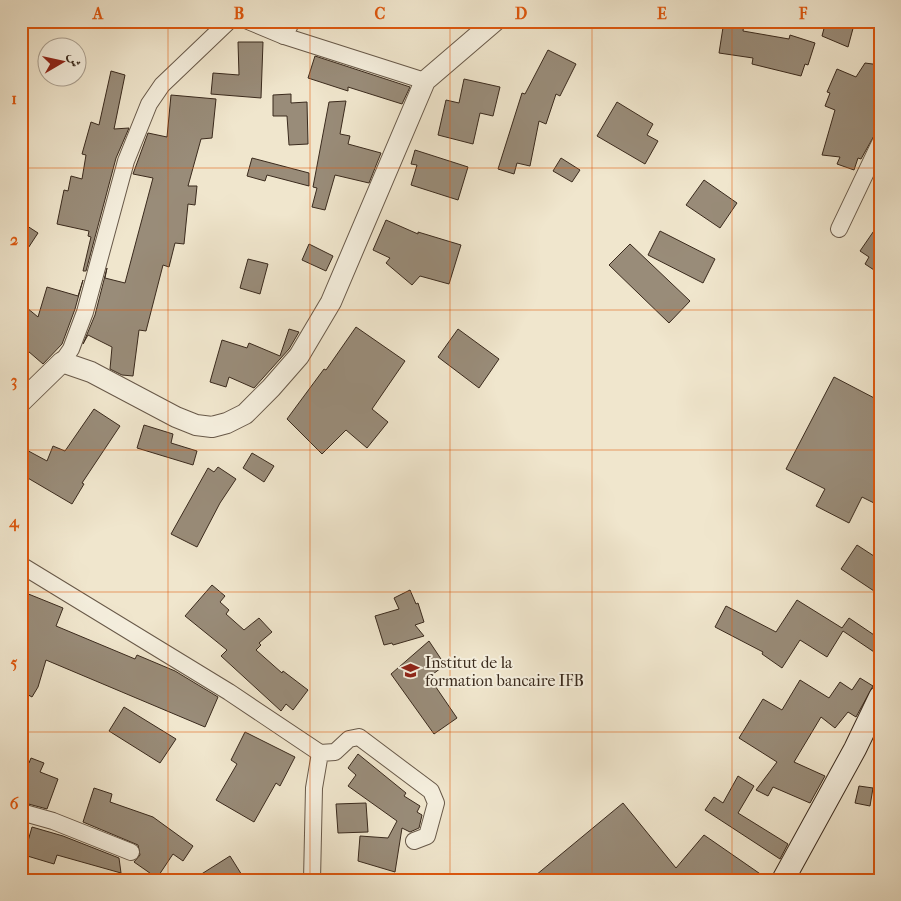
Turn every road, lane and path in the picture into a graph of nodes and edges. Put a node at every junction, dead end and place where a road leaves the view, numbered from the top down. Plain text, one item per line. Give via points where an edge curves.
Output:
1 (229, 21) edge
2 (248, 21) edge
3 (292, 21) edge
4 (494, 21) edge
5 (284, 36) junction
6 (425, 81) junction
7 (880, 143) edge
8 (839, 229) dead end
9 (62, 362) junction
10 (21, 402) edge
11 (21, 565) edge
12 (880, 697) edge
13 (320, 753) junction
14 (21, 812) edge
15 (414, 841) dead end
16 (131, 852) dead end
17 (312, 880) edge
18 (783, 880) edge

1 - 9 street via 162,85 149,104 126,161 85,312 71,349
2 - 5 street
3 - 5 street
4 - 6 street
5 - 6 street
6 - 9 street via 331,302 299,356 245,414 212,427 196,425 92,372
7 - 8 street
9 - 10 street
11 - 13 street via 229,692
12 - 18 main road
13 - 15 street via 335,752 349,739 359,737 431,791 436,803 427,836
13 - 17 street via 314,788
14 - 16 street

